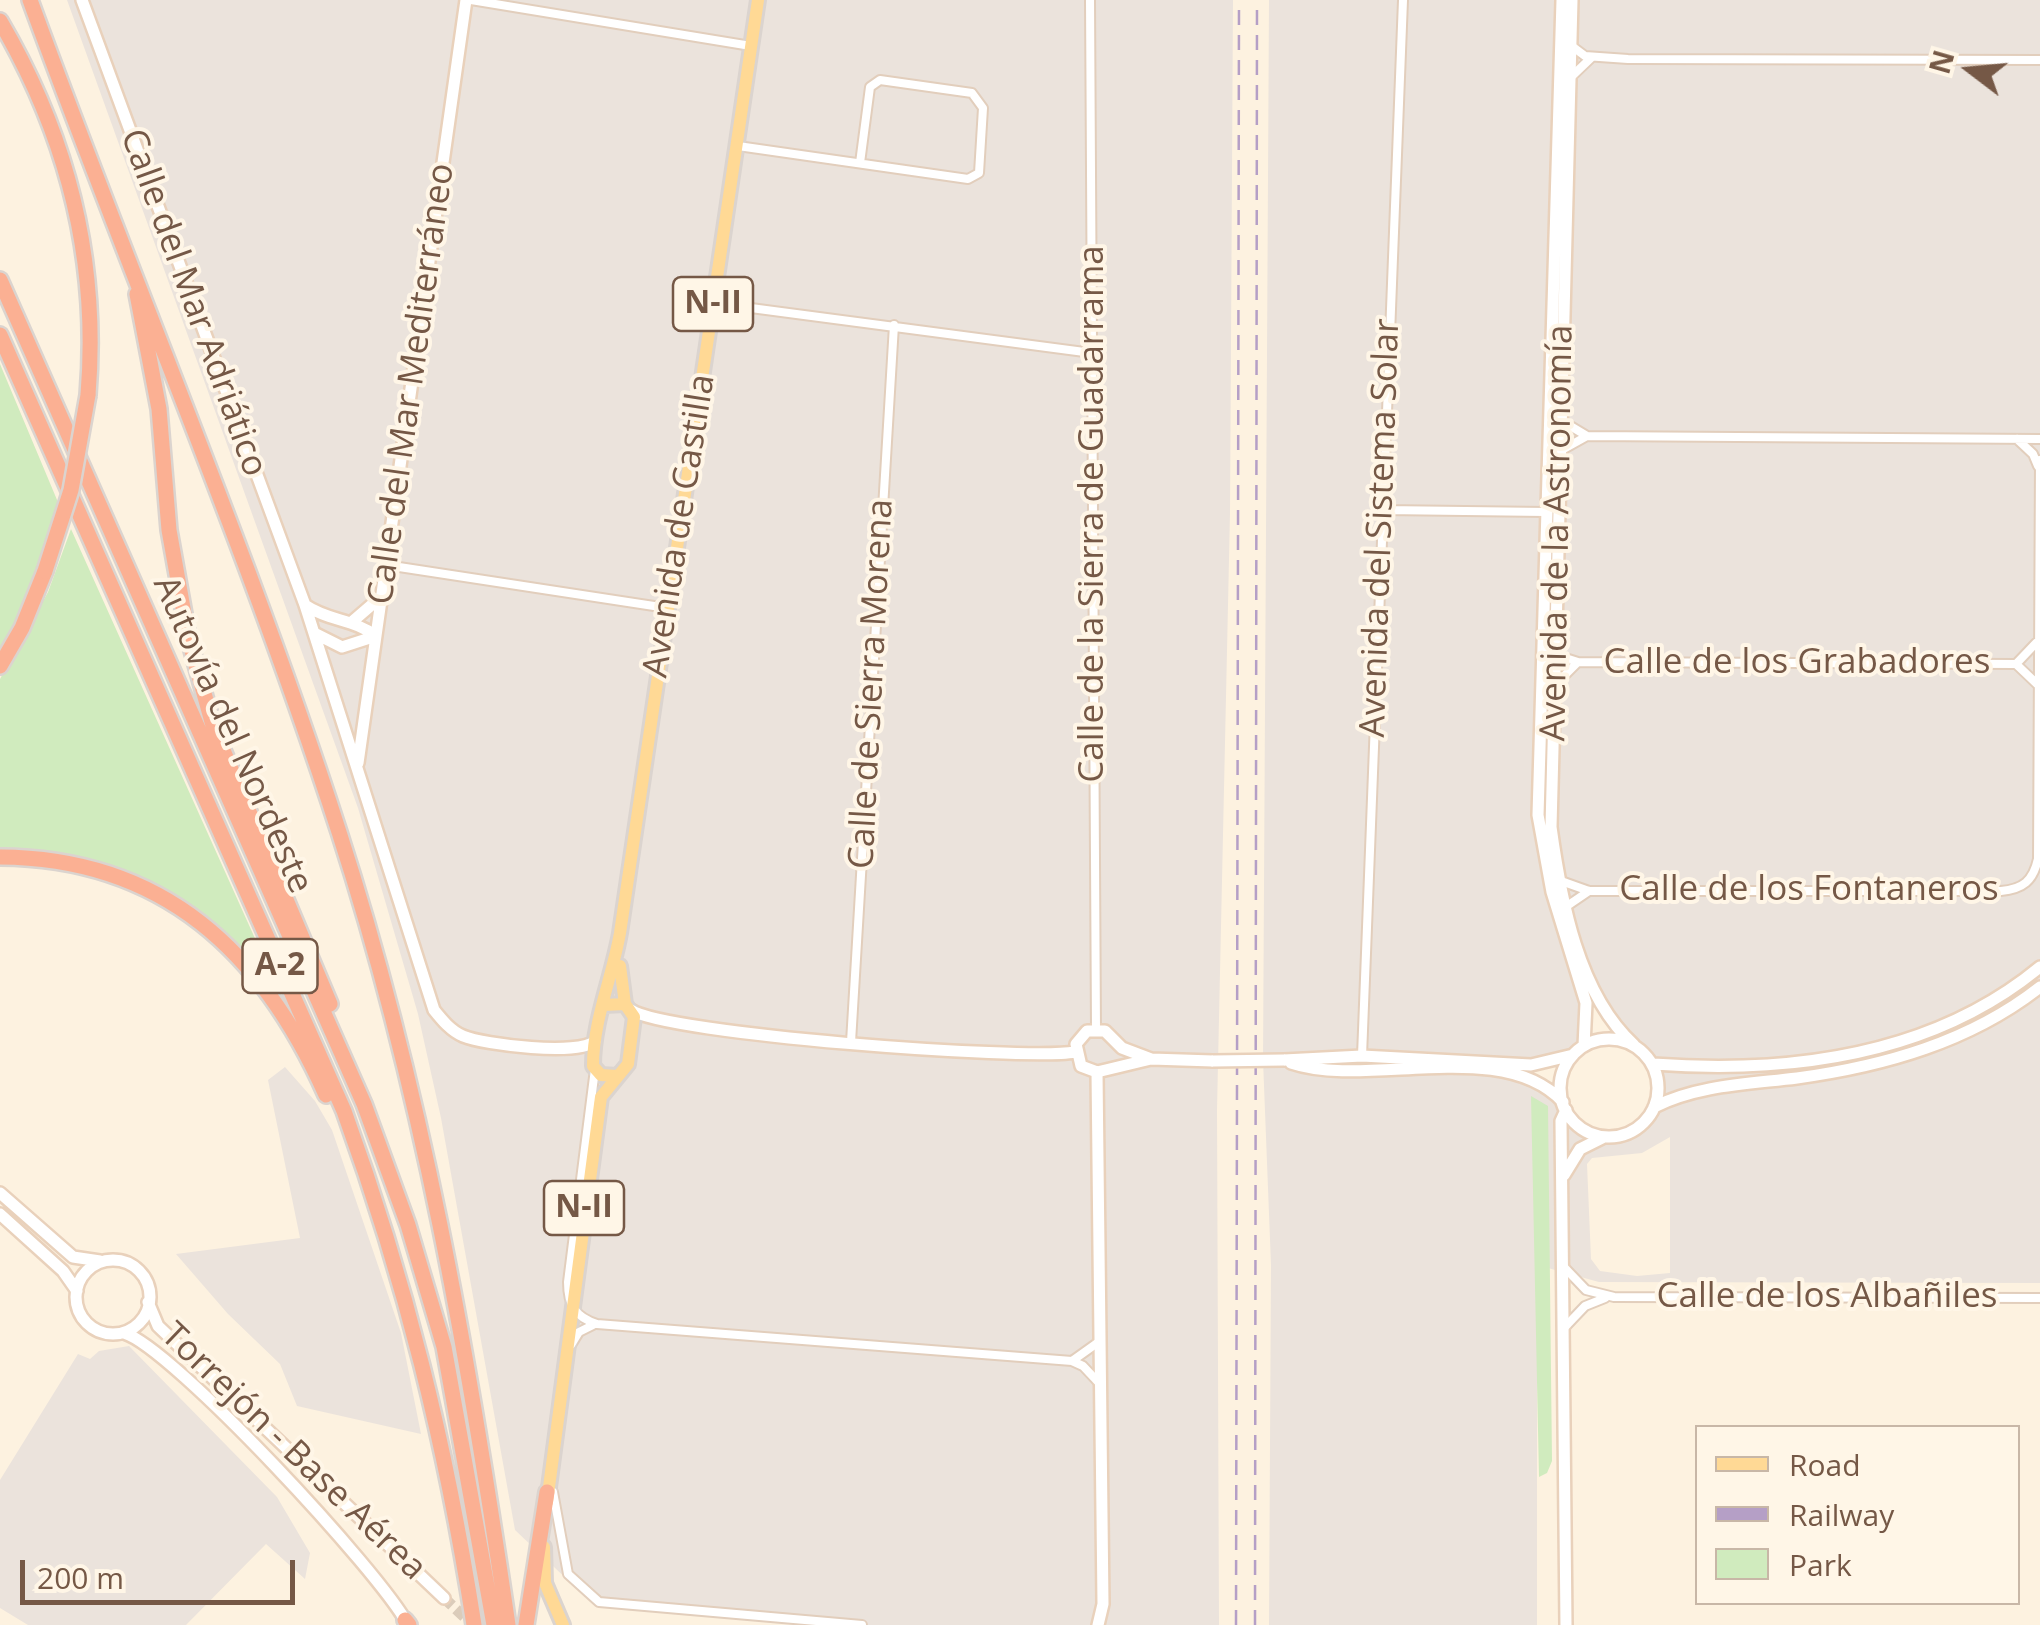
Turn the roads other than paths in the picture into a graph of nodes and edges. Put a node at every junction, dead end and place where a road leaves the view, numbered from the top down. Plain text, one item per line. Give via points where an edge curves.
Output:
1 (30, 0) edge
2 (82, 0) edge
3 (468, 0) edge
4 (758, 0) edge
5 (1090, 0) edge
6 (1403, 0) edge
7 (1562, 0) edge
8 (1572, 0) edge
9 (0, 22) edge
10 (1560, 34) junction
11 (751, 46) junction
12 (1571, 46) junction
13 (1592, 57) junction
14 (2040, 60) edge
15 (1570, 78) junction
16 (738, 146) junction
17 (860, 163) junction
18 (124, 238) junction
19 (0, 280) edge
20 (713, 302) junction
21 (894, 326) junction
22 (0, 335) edge
23 (1092, 353) junction
24 (1562, 421) junction
25 (1586, 436) junction
26 (2016, 439) junction
27 (2040, 439) edge
28 (1561, 450) junction
29 (1549, 459) junction
30 (2039, 463) edge
31 (1560, 499) junction
32 (1384, 510) junction
33 (1546, 512) junction
34 (1560, 532) junction
35 (386, 565) junction
36 (382, 596) junction
37 (305, 605) junction
38 (668, 608) junction
39 (352, 621) junction
40 (1544, 624) junction
41 (314, 632) junction
42 (376, 636) junction
43 (2038, 637) edge
44 (1557, 656) junction
45 (1578, 662) junction
46 (2016, 664) junction
47 (0, 666) edge
48 (1556, 684) junction
49 (2038, 686) edge
50 (357, 768) junction
51 (0, 857) edge
52 (1561, 881) junction
53 (1589, 891) junction
54 (1562, 910) junction
55 (620, 934) junction
56 (2040, 968) edge
57 (2040, 986) edge
58 (604, 1005) junction
59 (628, 1007) junction
60 (654, 1021) junction
61 (1096, 1029) junction
62 (632, 1036) junction
63 (594, 1042) junction
64 (850, 1042) junction
65 (1117, 1044) junction
66 (1634, 1045) junction
67 (518, 1046) junction
68 (1584, 1046) junction
69 (1075, 1052) junction
70 (1573, 1055) junction
71 (1362, 1056) junction
72 (1150, 1060) junction
73 (1284, 1060) junction
74 (1652, 1064) junction
75 (348, 1066) junction
76 (1112, 1066) junction
77 (594, 1068) junction
78 (1336, 1068) junction
79 (1388, 1068) junction
80 (1097, 1072) junction
81 (617, 1076) junction
82 (1564, 1106) junction
83 (1654, 1108) junction
84 (1606, 1136) junction
85 (1562, 1179) junction
86 (0, 1193) edge
87 (0, 1214) edge
88 (388, 1231) junction
89 (100, 1261) junction
90 (1563, 1266) junction
91 (78, 1291) junction
92 (1614, 1296) junction
93 (2040, 1298) edge
94 (148, 1302) junction
95 (571, 1304) junction
96 (597, 1324) junction
97 (1564, 1328) junction
98 (124, 1333) junction
99 (1102, 1339) junction
100 (1072, 1361) junction
101 (562, 1364) junction
102 (1102, 1387) junction
103 (548, 1484) junction
104 (444, 1598) tunnel mouth
105 (407, 1623) edge
106 (474, 1625) edge
107 (494, 1625) edge
108 (508, 1625) edge
109 (526, 1625) edge
110 (563, 1625) edge
111 (862, 1625) edge
112 (1098, 1625) edge
113 (1566, 1625) edge

1 - 18 highway
2 - 37 street, Calle del Mar Adriático
3 - 11 street
3 - 35 street, Calle del Mar Mediterráneo
4 - 11 main road, Avenida de Castilla / N-II
5 - 23 street, Calle de la Sierra de Guadarrama
6 - 32 street, Avenida del Sistema Solar
7 - 10 street, Avenida de la Astronomía
8 - 12 street, Avenida de la Astronomía
9 - 47 highway, bridge via 50,120 80,222 93,333 72,490 22,628
10 - 12 street
10 - 29 street, Avenida de la Astronomía
11 - 16 main road, Avenida de Castilla / N-II
12 - 13 street
12 - 15 street, Avenida de la Astronomía
13 - 14 street
13 - 15 street
15 - 24 street, Avenida de la Astronomía
16 - 17 street
16 - 20 main road, Avenida de Castilla / N-II
17 - 17 street via 968,179 979,173 983,108 972,93 880,80 870,87
18 - 75 highway via 159,409 169,530 188,636 214,728 325,989
18 - 108 highway via 270,631 376,959 437,1215
19 - 75 highway, Autovía del Nordeste / A-2
20 - 21 street
20 - 38 main road, Avenida de Castilla / N-II
21 - 23 street
21 - 64 street, Calle de Sierra Morena
22 - 88 highway, Autovía del Nordeste / A-2 via 317,1047
23 - 61 street, Calle de la Sierra de Guadarrama
24 - 25 street
24 - 28 street, Avenida de la Astronomía
25 - 26 street
25 - 28 street
26 - 27 street
26 - 30 street, Calle de los Fontaneros
28 - 29 street
28 - 31 street, Avenida de la Astronomía
29 - 33 street, Avenida de la Astronomía
30 - 43 street, Calle de los Fontaneros
31 - 33 street
31 - 34 street, Avenida de la Astronomía
32 - 33 street
32 - 71 street, Avenida del Sistema Solar
33 - 34 street
33 - 40 street, Avenida de la Astronomía
34 - 44 street, Avenida de la Astronomía
35 - 36 street, Calle del Mar Mediterráneo
35 - 38 street
36 - 39 street
36 - 42 street, Calle del Mar Mediterráneo
37 - 39 street
37 - 41 street, Calle del Mar Adriático
38 - 55 main road, Avenida de Castilla / N-II
39 - 42 street
40 - 44 street, Calle de los Grabadores
40 - 54 street, Avenida de la Astronomía via 1539,828
41 - 42 street via 342,647
41 - 50 street, Calle del Mar Adriático
42 - 50 street, Calle del Mar Mediterráneo
43 - 46 street, Calle de los Grabadores
43 - 49 street, Calle de los Fontaneros
44 - 45 street, Calle de los Grabadores
44 - 48 street, Avenida de la Astronomía
45 - 46 street, Calle de los Grabadores
45 - 48 street, Calle de los Grabadores
46 - 49 street, Calle de los Grabadores
48 - 52 street, Avenida de la Astronomía via 1551,827
49 - 53 street, Calle de los Fontaneros via 2038,859 2022,887
50 - 67 street, Calle del Mar Adriático via 434,1010 457,1034
51 - 88 highway via 62,861 143,888 222,940 283,1009
52 - 53 street, Calle de los Fontaneros
52 - 54 street, Avenida de la Astronomía
53 - 54 street, Calle de los Fontaneros
54 - 66 street, Avenida de la Astronomía via 1608,1021
54 - 68 street, Avenida de la Astronomía via 1586,1003
55 - 58 main road, Avenida de Castilla / N-II
55 - 59 main road, Avenida de Castilla / N-II
56 - 74 street via 1952,1023 1865,1052 1742,1068
57 - 83 street via 1960,1036 1916,1053 1689,1092
58 - 59 main road
58 - 63 main road, N-II
59 - 60 street
59 - 62 main road, N-II
60 - 62 street
60 - 64 street
61 - 65 street
61 - 69 street via 1080,1036
62 - 81 main road, N-II via 628,1064
63 - 67 street, Calle del Mar Adriático via 576,1050
63 - 77 main road, N-II
64 - 69 street
65 - 72 street
65 - 76 street
66 - 68 street via 1600,1040
66 - 74 street
67 - 77 street, Calle del Mar Adriático
68 - 70 street
69 - 80 street via 1082,1066
70 - 71 street via 1531,1065
70 - 82 street via 1560,1086
71 - 73 street
71 - 78 street
71 - 79 street
72 - 73 street, bridge
72 - 76 street
73 - 78 street
74 - 83 street via 1658,1080
75 - 107 highway, Autovía del Nordeste / A-2 via 408,1225 444,1347
76 - 80 street
77 - 81 main road
77 - 95 street, N-II via 568,1282
78 - 79 street
79 - 82 street via 1532,1080
80 - 99 street
81 - 95 main road, N-II via 601,1096
82 - 84 street via 1580,1127
82 - 85 street
83 - 84 street via 1633,1130
84 - 85 street via 1580,1149
85 - 90 street
86 - 89 street via 74,1257
87 - 91 street
88 - 106 highway, Autovía del Nordeste / A-2 via 422,1353
89 - 91 street via 84,1273
89 - 94 street via 134,1266 146,1281
90 - 92 street, Calle de los Albañiles via 1586,1290
90 - 97 street
91 - 98 street via 84,1320 102,1332
92 - 93 street, Calle de los Albañiles
92 - 97 street, Calle de los Albañiles via 1585,1306
94 - 98 street via 138,1324
94 - 104 street, Torrejón - Base Aérea via 158,1326
95 - 96 street via 579,1317
95 - 101 main road, N-II
96 - 100 street
96 - 101 street via 579,1332
97 - 113 street
98 - 105 street, Torrejón - Base Aérea via 155,1351 275,1468 352,1549
99 - 100 street
99 - 102 street
100 - 102 street
101 - 103 main road, N-II
102 - 112 street
103 - 109 highway
103 - 110 main road, N-II via 545,1582
103 - 111 street via 564,1566 598,1602

